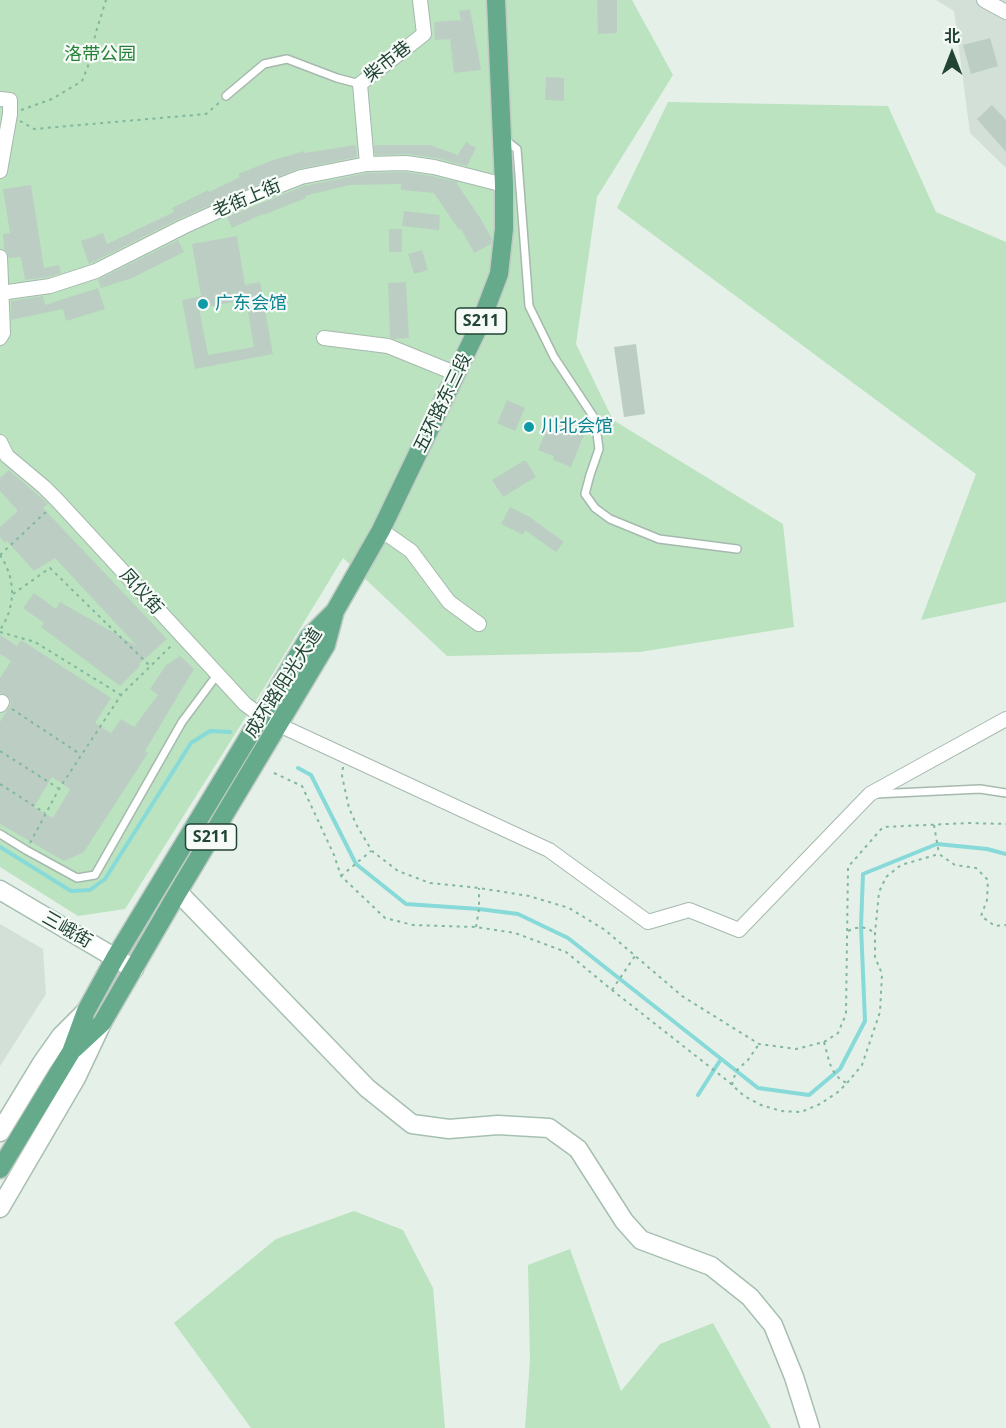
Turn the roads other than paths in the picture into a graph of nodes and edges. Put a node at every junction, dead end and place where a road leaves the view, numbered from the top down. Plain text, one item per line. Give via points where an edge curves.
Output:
1 (420, 0) edge
2 (496, 0) edge
3 (984, 0) edge
4 (1006, 12) edge
5 (360, 84) junction
6 (226, 96) road end
7 (0, 99) edge
8 (502, 138) junction
9 (367, 164) junction
10 (0, 171) edge
11 (504, 185) junction
12 (0, 257) edge
13 (0, 293) edge
14 (0, 338) edge
15 (324, 338) dead end
16 (457, 374) junction
17 (0, 442) edge
18 (3, 458) edge
19 (381, 530) junction
20 (737, 549) dead end
21 (335, 611) junction
22 (479, 624) dead end
23 (217, 675) junction
24 (261, 716) junction
25 (1006, 719) edge
26 (279, 725) junction
27 (870, 794) junction
28 (1006, 794) edge
29 (0, 834) edge
30 (0, 890) edge
31 (178, 892) junction
32 (115, 958) junction
33 (134, 969) junction
34 (86, 1011) junction
35 (102, 1023) junction
36 (71, 1052) junction
37 (0, 1132) edge
38 (0, 1169) edge
39 (0, 1208) edge
40 (810, 1428) edge

1 - 5 street, 柴市巷 via 424,34
2 - 8 main road, 五环路东三段 / S211
3 - 4 street
5 - 6 lane via 287,59 264,64
5 - 9 street, 柴市巷
7 - 10 street via 10,100
8 - 11 main road, 五环路东三段 / S211
8 - 20 lane via 517,149 529,306 554,357 595,419 599,449 585,494 610,519 659,539
9 - 11 street, 老街上街 via 434,166
9 - 13 street, 老街上街 via 301,177 270,189 96,271 50,285
11 - 16 main road, 五环路东三段 / S211 via 498,274
12 - 13 street
13 - 14 street
15 - 16 street via 388,346
16 - 19 main road, 五环路东三段 / S211
17 - 18 street
18 - 23 street, 凤仪街 via 58,501
19 - 21 main road, 五环路东三段 / S211
19 - 22 street via 411,550 449,602
21 - 24 main road, 成环路阳光大道 / S211 via 309,638
21 - 26 main road, 成环路阳光大道 / S211 via 326,645
23 - 24 street, 凤仪街
23 - 29 lane via 182,722 95,875 77,878
24 - 26 street, 凤仪街
24 - 32 main road, 成环路阳光大道 / S211
25 - 27 street
26 - 27 street, 凤仪街 via 549,850 648,922 689,910 739,930
26 - 31 main road, 成环路阳光大道 / S211
27 - 28 lane via 980,789
30 - 32 street, 三峨街
31 - 33 main road, 成环路阳光大道 / S211
31 - 40 street via 367,1088 412,1124 449,1129 498,1125 549,1128 578,1149 624,1221 641,1240 711,1266 750,1297 773,1325
32 - 33 street, 三峨街
32 - 34 main road, 成环路阳光大道 / S211
33 - 35 main road, 成环路阳光大道 / S211
34 - 36 main road, 成环路阳光大道 / S211
34 - 37 street via 61,1036
35 - 36 main road, 成环路阳光大道 / S211
35 - 39 street via 76,1078
36 - 38 main road, 成环路阳光大道 / S211

